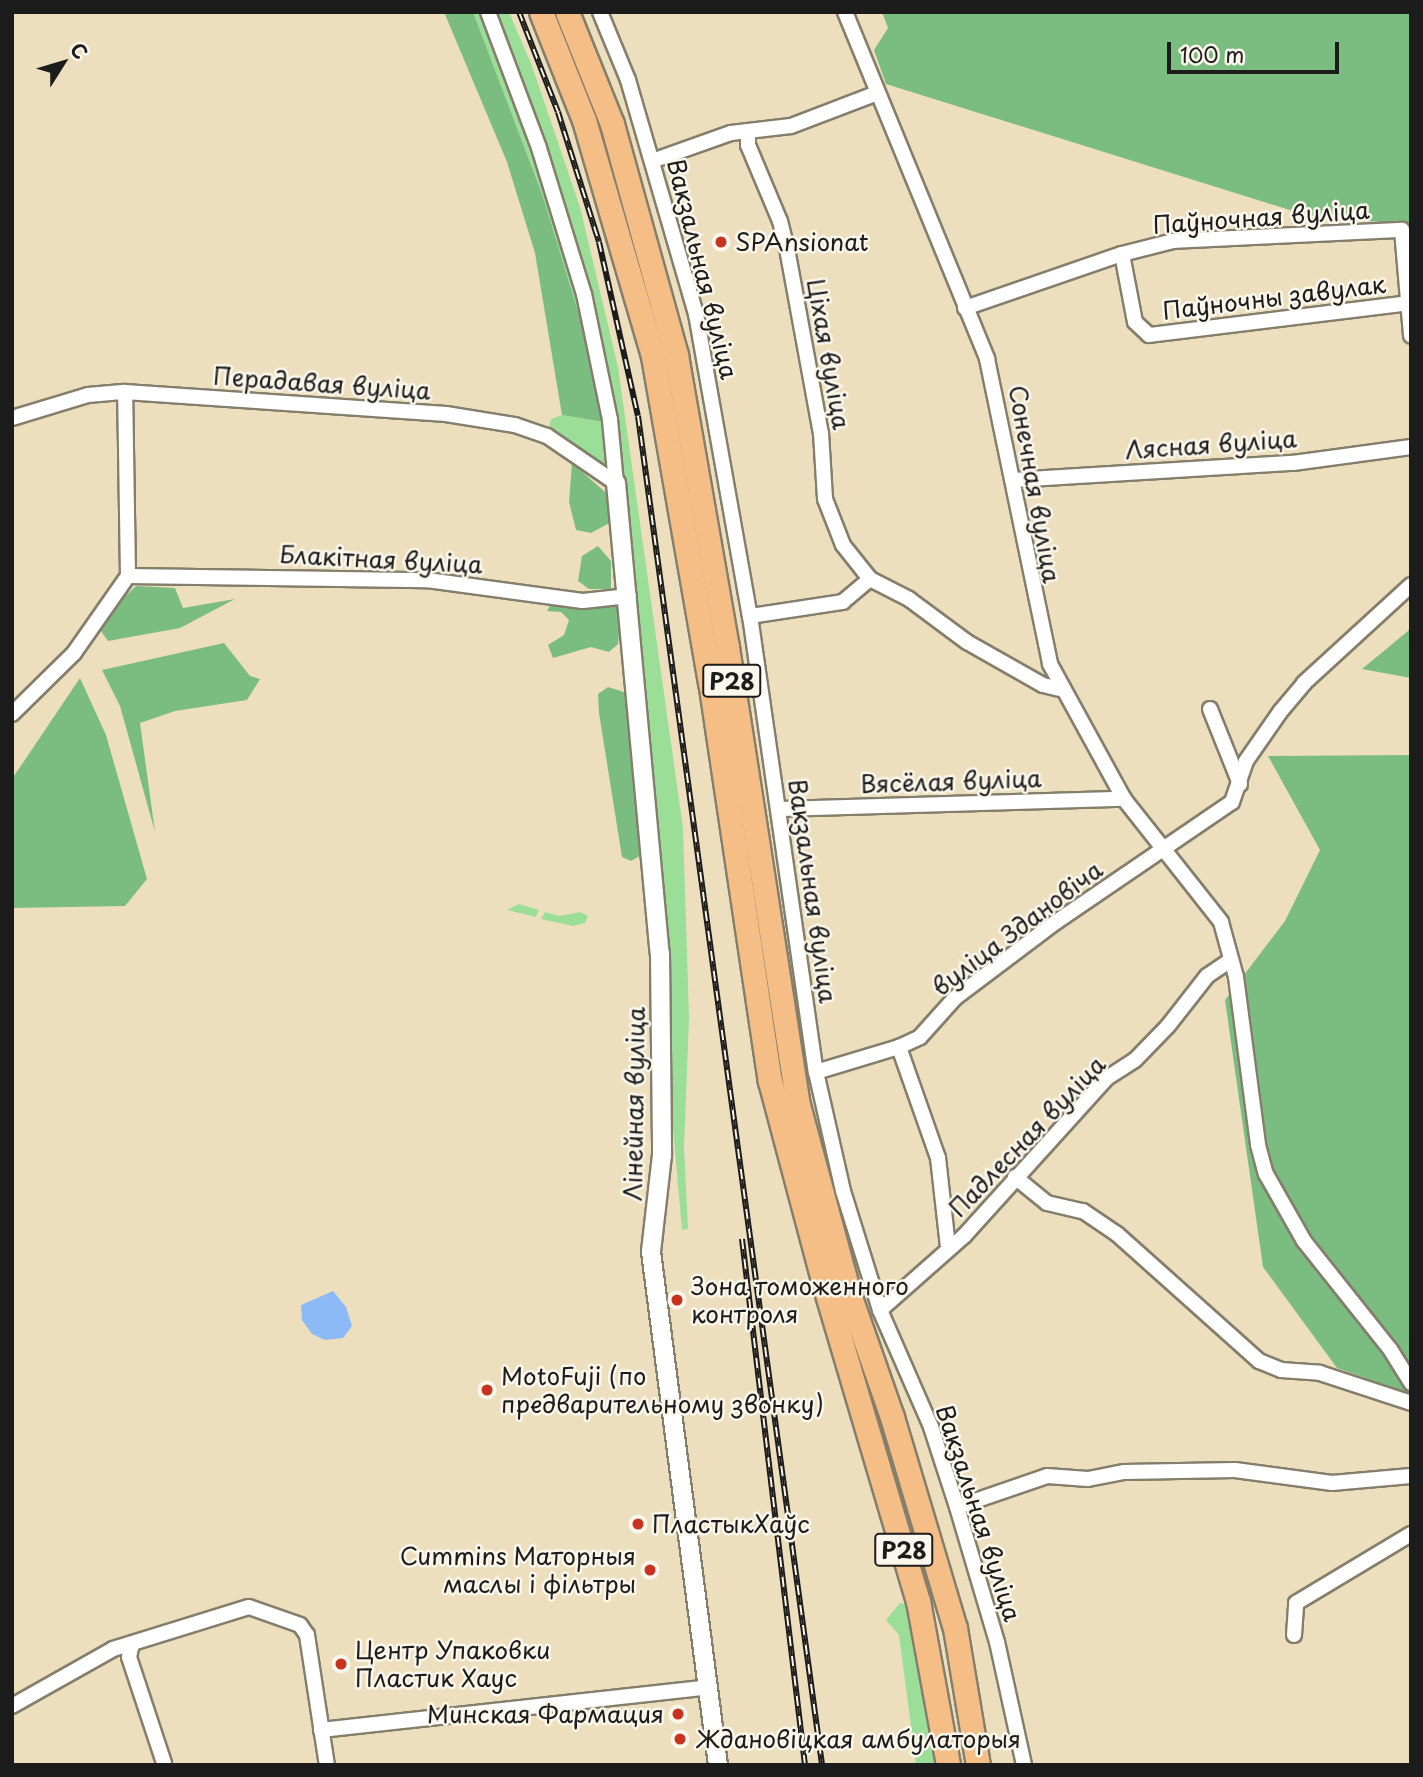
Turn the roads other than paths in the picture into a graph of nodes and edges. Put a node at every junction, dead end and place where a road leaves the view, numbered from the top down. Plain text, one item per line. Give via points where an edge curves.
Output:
1 (488, 12) edge
2 (541, 12) edge
3 (567, 12) edge
4 (600, 12) edge
5 (845, 12) edge
6 (875, 94) junction
7 (748, 131) junction
8 (652, 161) junction
9 (1122, 254) junction
10 (1409, 303) edge
11 (965, 308) junction
12 (1411, 337) edge
13 (125, 392) junction
14 (12, 418) edge
15 (1411, 447) edge
16 (1013, 480) junction
17 (616, 483) junction
18 (128, 576) junction
19 (870, 579) junction
20 (1411, 585) edge
21 (629, 596) junction
22 (750, 616) junction
23 (1060, 689) junction
24 (1210, 709) dead end
25 (12, 714) edge
26 (1241, 785) junction
27 (1124, 799) junction
28 (779, 809) junction
29 (1164, 845) junction
30 (1231, 960) junction
31 (899, 1047) junction
32 (816, 1072) junction
33 (1015, 1177) junction
34 (948, 1247) junction
35 (880, 1310) junction
36 (1411, 1383) edge
37 (1411, 1403) edge
38 (1411, 1476) edge
39 (957, 1507) junction
40 (1411, 1534) edge
41 (1294, 1636) dead end
42 (138, 1643) junction
43 (709, 1687) junction
44 (12, 1706) edge
45 (321, 1730) junction
46 (164, 1763) edge
47 (327, 1765) edge
48 (718, 1765) edge
49 (948, 1765) edge
50 (978, 1765) edge
51 (1024, 1765) edge

1 - 17 street via 540,148 584,294 610,420
2 - 49 highway, Р28 via 584,120 653,356 710,681 770,1081 824,1284 918,1601
3 - 50 highway, Р28 via 612,124 676,355 727,647 797,1101 850,1297 892,1417 951,1616
4 - 8 street, Вакзальная вуліца via 628,80
5 - 6 street, Сонечная вуліца
6 - 7 street via 791,126
6 - 11 street, Сонечная вуліца
7 - 8 street
7 - 19 street, Ціхая вуліца via 748,145 780,221 788,254 821,433 825,499 843,545
8 - 22 street, Вакзальная вуліца via 696,314
9 - 10 street, Паўночны завулак via 1135,323 1149,335
9 - 10 street, Паўночная вуліца via 1173,241 1402,230
9 - 11 street, Паўночная вуліца
10 - 12 street
11 - 16 street, Сонечная вуліца via 996,389
13 - 14 street, Перадавая вуліца via 88,396
13 - 17 street, Перадавая вуліца via 446,414 515,425 547,436
13 - 18 street
15 - 16 street, Лясная вуліца via 1293,463
16 - 23 street, Сонечная вуліца via 1034,603
17 - 21 street, Лінейная вуліца
18 - 21 street, Блакітная вуліца via 427,580 583,601
18 - 25 street via 74,653
19 - 22 street via 843,602
19 - 23 street, Ціхая вуліца via 909,599 989,655 1043,685
20 - 26 street, вуліца Здановіча via 1304,683 1246,761
21 - 43 street, Лінейная вуліца via 660,953 662,1155 651,1252
22 - 28 street, Вакзальная вуліца
23 - 27 street, Сонечная вуліца
24 - 26 street
26 - 29 street, вуліца Здановіча via 1226,808
27 - 28 street, Вясёлая вуліца
27 - 29 street, Сонечная вуліца
28 - 32 street, Вакзальная вуліца
29 - 30 street, Сонечная вуліца via 1228,935
29 - 31 street, вуліца Здановіча via 976,981 920,1037
30 - 33 street, Падлесная вуліца via 1207,976 1168,1027 1135,1060 1107,1078
30 - 36 street via 1266,1174 1304,1241 1390,1349
31 - 32 street, вуліца Здановіча
31 - 34 street via 938,1158
32 - 35 street, Вакзальная вуліца via 843,1191
33 - 34 street, Падлесная вуліца
33 - 37 street via 1047,1203 1083,1211 1117,1234 1259,1361 1281,1370 1320,1373
34 - 35 street, Падлесная вуліца
35 - 39 street, Вакзальная вуліца via 932,1427
38 - 39 street via 1332,1483 1235,1470 1125,1472 1088,1479 1047,1476
39 - 51 street, Вакзальная вуліца via 997,1642
40 - 41 street via 1296,1604
42 - 44 street via 91,1659
42 - 45 street via 237,1608 248,1607 300,1625 312,1655
42 - 46 street via 129,1657
43 - 45 street
43 - 48 street, Лінейная вуліца
45 - 47 street

